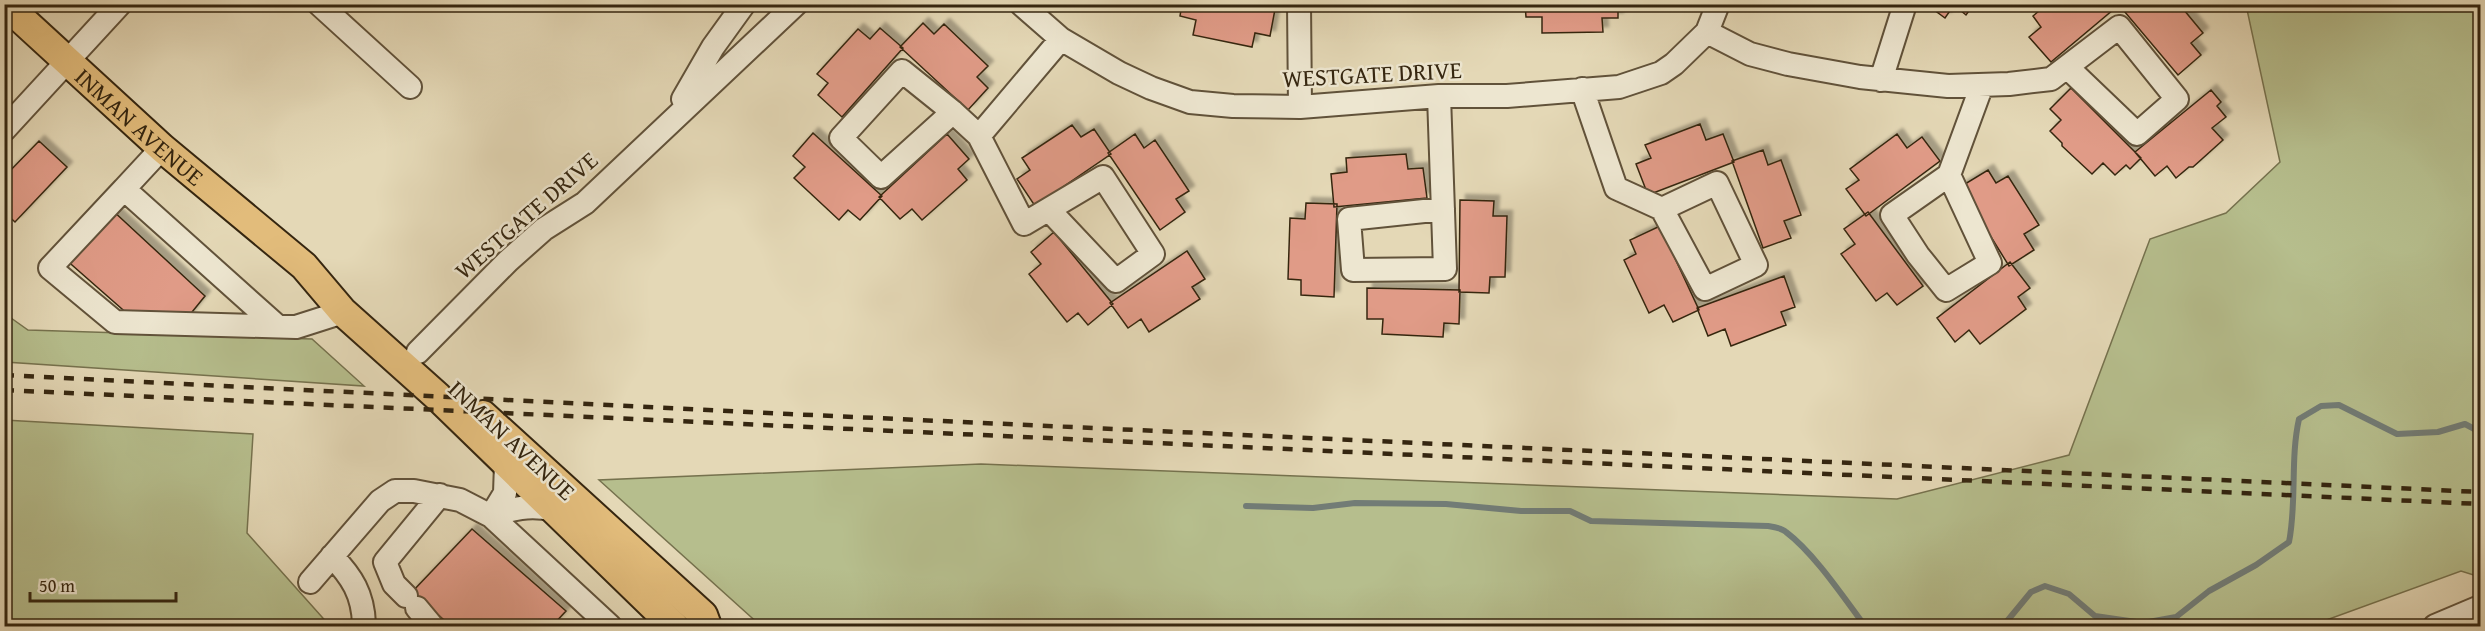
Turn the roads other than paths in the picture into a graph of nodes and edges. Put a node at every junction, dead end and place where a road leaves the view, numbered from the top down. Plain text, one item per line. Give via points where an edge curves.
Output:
1 (5, 4) edge
2 (120, 4) edge
3 (319, 4) edge
4 (744, 4) edge
5 (796, 4) edge
6 (1021, 4) edge
7 (1299, 4) edge
8 (1905, 4) edge
9 (1715, 5) edge
10 (1707, 32) junction
11 (1061, 39) junction
12 (67, 62) junction
13 (2067, 67) junction
14 (1881, 80) junction
15 (1982, 85) junction
16 (410, 87) dead end
17 (1582, 89) junction
18 (1438, 96) junction
19 (1300, 107) junction
20 (953, 112) junction
21 (670, 120) junction
22 (4, 130) edge
23 (979, 136) junction
24 (162, 148) junction
25 (1949, 175) junction
26 (124, 189) junction
27 (1443, 209) junction
28 (1662, 209) junction
29 (1049, 210) junction
30 (304, 266) junction
31 (344, 312) junction
32 (277, 326) junction
33 (418, 352) junction
34 (506, 464) junction
35 (440, 495) junction
36 (552, 509) junction
37 (491, 516) junction
38 (332, 556) junction
39 (310, 582) dead end
40 (2481, 607) edge
41 (364, 624) dead end
42 (432, 627) edge
43 (610, 627) edge
44 (674, 627) edge
45 (707, 627) edge
46 (2435, 627) edge

1 - 12 main road, INMAN AVENUE
2 - 12 street
3 - 16 street
4 - 21 street, WESTGATE DRIVE via 713,47
5 - 21 street, WESTGATE DRIVE
6 - 11 street, WESTGATE DRIVE
7 - 19 street
8 - 14 street
9 - 10 street, WESTGATE DRIVE
10 - 14 street via 1750,54
10 - 17 street, WESTGATE DRIVE via 1660,73 1619,87
11 - 19 street, WESTGATE DRIVE via 1119,74 1190,102
11 - 23 street
12 - 22 street
12 - 24 main road, INMAN AVENUE
13 - 13 street via 2119,27 2177,99 2137,134
13 - 15 street via 2051,79
14 - 15 street
15 - 25 street
17 - 18 street, WESTGATE DRIVE via 1507,96
17 - 28 street via 1616,188
18 - 19 street, WESTGATE DRIVE
18 - 27 street
20 - 20 street via 902,71 841,138 881,177
20 - 23 street
21 - 33 street, WESTGATE DRIVE via 585,203 544,229 508,261
23 - 29 street via 1024,224
24 - 26 street
24 - 30 main road, INMAN AVENUE
25 - 25 street via 1892,215 1917,255 1946,290 1990,262
26 - 32 street
26 - 32 street via 50,268 115,322
27 - 27 street via 1445,269 1353,270 1349,219
28 - 28 street via 1717,183 1756,265 1705,289
29 - 29 street via 1103,177 1153,254 1116,281
30 - 31 main road, INMAN AVENUE
30 - 33 main road, INMAN AVENUE via 346,289
31 - 32 street via 296,327
31 - 34 main road, INMAN AVENUE
33 - 45 main road, INMAN AVENUE via 703,615
34 - 36 main road, INMAN AVENUE
34 - 37 street via 505,493
35 - 37 street
35 - 38 street via 395,491 380,501
35 - 42 street via 385,562 394,584
36 - 37 street via 527,506
36 - 44 main road, INMAN AVENUE
37 - 43 street
38 - 39 street
38 - 41 street via 356,583
40 - 46 street

